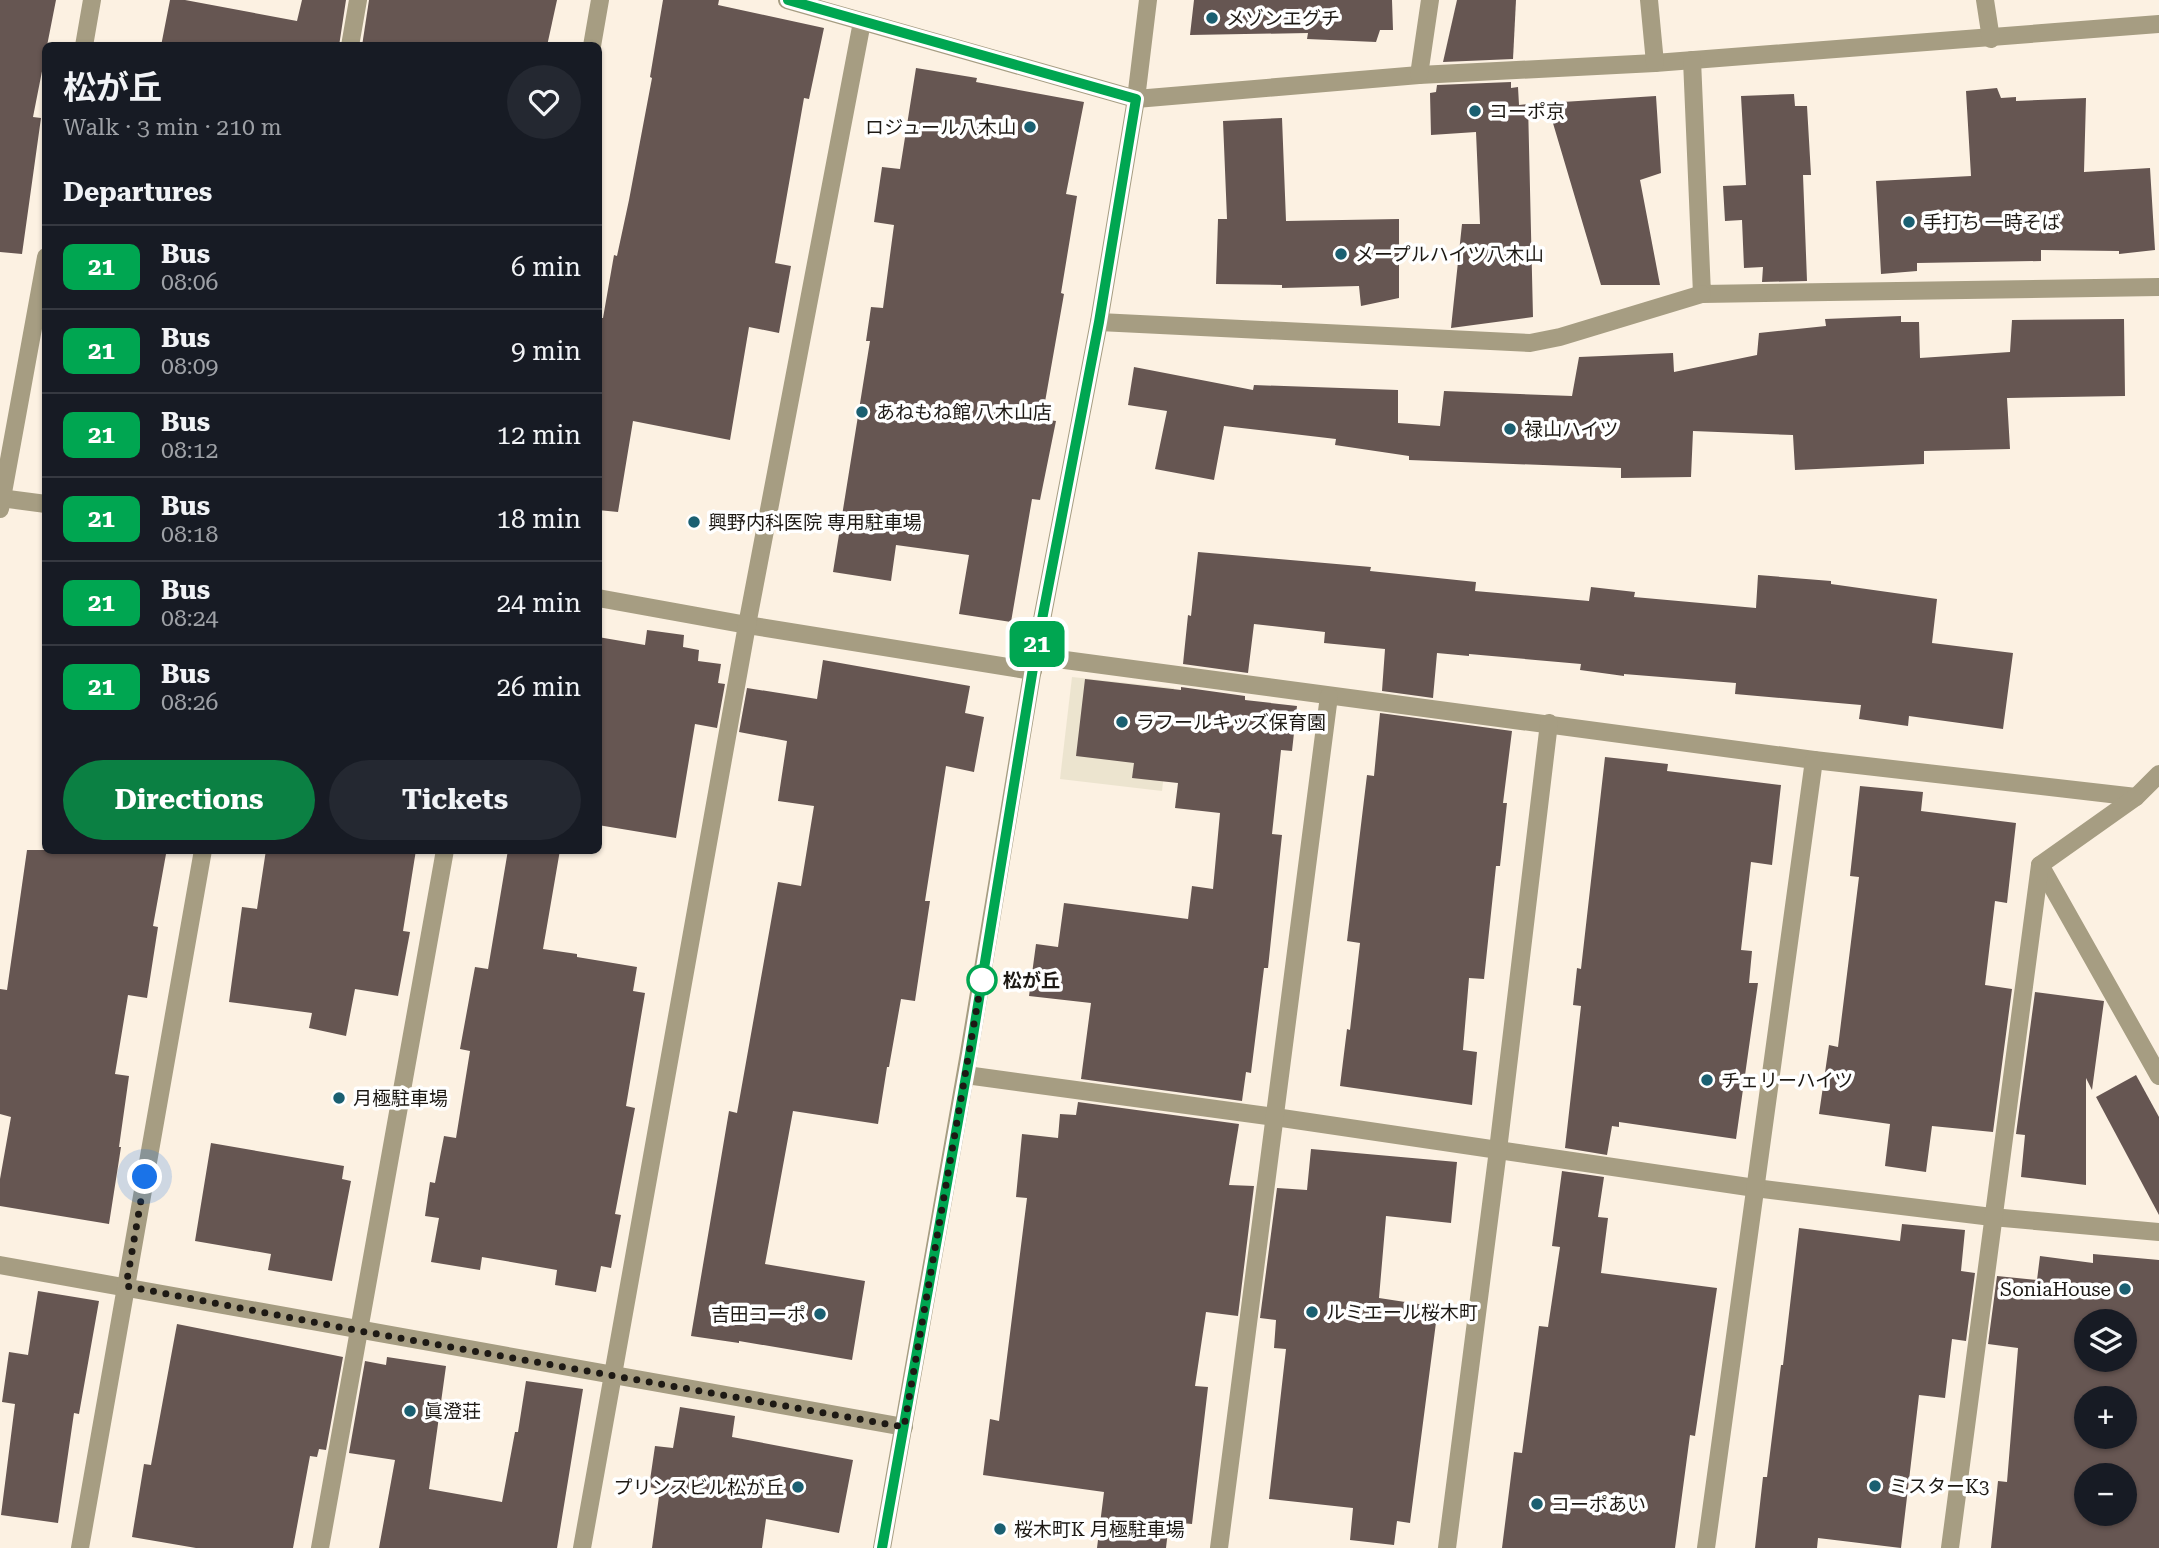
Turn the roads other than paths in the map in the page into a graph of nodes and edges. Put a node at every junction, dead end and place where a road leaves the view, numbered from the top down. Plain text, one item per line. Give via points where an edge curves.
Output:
1 (92, 0) edge
2 (358, 0) edge
3 (600, 0) edge
4 (788, 0) edge
5 (1148, 0) edge
6 (1430, 0) edge
7 (1649, 0) edge
8 (1985, 0) edge
9 (862, 22) junction
10 (2159, 24) edge
11 (1991, 39) junction
12 (85, 42) edge
13 (351, 42) edge
14 (593, 42) edge
15 (1692, 60) junction
16 (1656, 63) junction
17 (1419, 75) junction
18 (1136, 99) junction
19 (42, 279) edge
20 (2159, 287) edge
21 (1702, 294) junction
22 (1099, 322) junction
23 (1, 501) edge
24 (42, 504) edge
25 (602, 599) edge
26 (747, 625) junction
27 (1034, 664) junction
28 (1329, 696) junction
29 (1549, 723) junction
30 (1814, 760) junction
31 (2159, 774) edge
32 (2136, 797) junction
33 (201, 854) edge
34 (444, 854) edge
35 (2040, 865) junction
36 (966, 1075) junction
37 (2159, 1076) edge
38 (1275, 1117) junction
39 (1498, 1150) junction
40 (1755, 1188) junction
41 (1992, 1217) junction
42 (2159, 1232) edge
43 (0, 1265) edge
44 (126, 1286) junction
45 (360, 1331) junction
46 (613, 1374) junction
47 (904, 1427) junction
48 (80, 1548) edge
49 (320, 1548) edge
50 (582, 1548) edge
51 (882, 1548) edge
52 (1219, 1548) edge
53 (1447, 1548) edge
54 (1706, 1548) edge
55 (1950, 1548) edge

1 - 12 street
2 - 13 street
3 - 14 street
4 - 9 street
5 - 18 street
6 - 17 street
7 - 16 street
8 - 11 street
9 - 18 street
9 - 26 street
10 - 11 street
11 - 15 street
15 - 16 street
15 - 21 street
16 - 17 street
17 - 18 street
18 - 22 street
19 - 23 street
20 - 21 street
21 - 22 street via 1530,343
22 - 27 street
23 - 24 street
25 - 26 street
26 - 27 street
26 - 46 street
27 - 28 street
27 - 36 street
28 - 29 street
28 - 38 street
29 - 30 street
29 - 39 street
30 - 32 street
30 - 40 street
31 - 32 street
32 - 35 street
33 - 44 street
34 - 45 street
35 - 37 street
35 - 41 street
36 - 38 street
36 - 47 street
38 - 39 street
38 - 52 street
39 - 40 street
39 - 53 street
40 - 41 street
40 - 54 street
41 - 42 street
41 - 55 street
43 - 44 street
44 - 45 street
44 - 48 street
45 - 46 street
45 - 49 street
46 - 47 street
46 - 50 street
47 - 51 street

